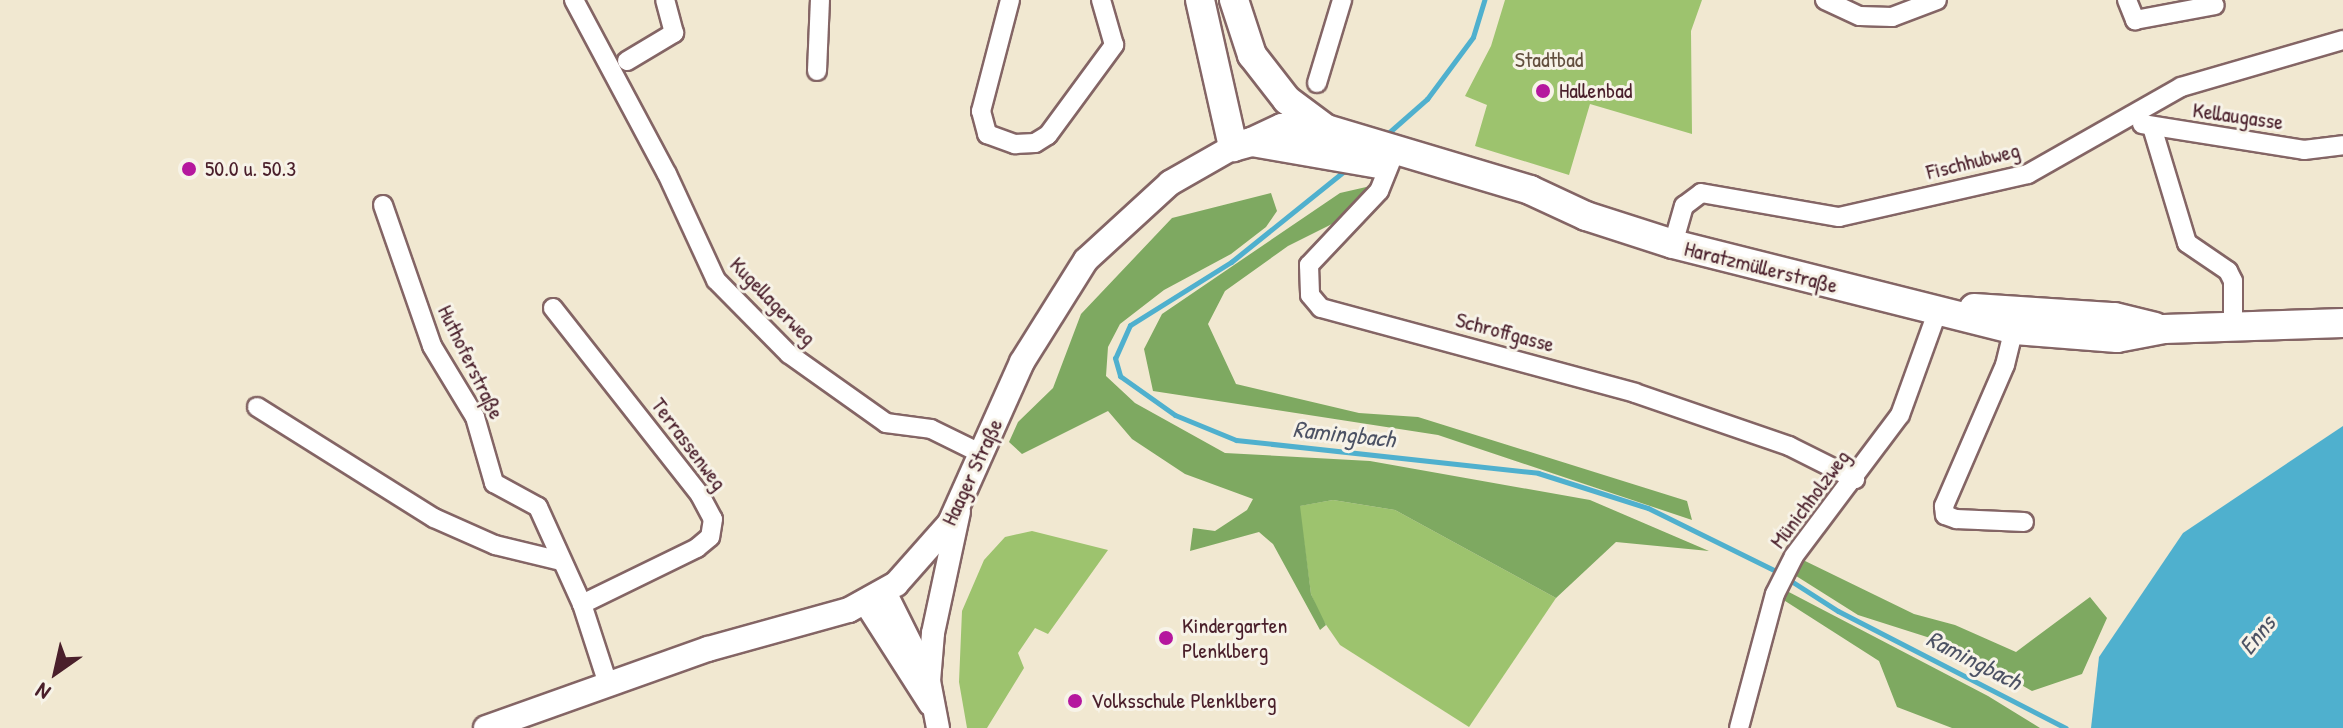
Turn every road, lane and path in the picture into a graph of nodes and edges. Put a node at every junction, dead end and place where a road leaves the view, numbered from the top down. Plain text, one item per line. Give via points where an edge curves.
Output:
1 (574, 0) edge
2 (665, 0) edge
3 (820, 0) edge
4 (1010, 0) edge
5 (1101, 0) edge
6 (1200, 0) edge
7 (1234, 0) edge
8 (1342, 0) edge
9 (1825, 0) edge
10 (1937, 0) edge
11 (2127, 0) edge
12 (2215, 5) dead end
13 (2343, 40) edge
14 (1252, 55) junction
15 (627, 61) dead end
16 (817, 71) dead end
17 (1317, 83) dead end
18 (2128, 121) junction
19 (2152, 127) junction
20 (1326, 129) junction
21 (1243, 145) junction
22 (2343, 145) edge
23 (1389, 161) junction
24 (383, 205) dead end
25 (1673, 244) junction
26 (1939, 307) junction
27 (553, 308) dead end
28 (2016, 320) junction
29 (2343, 323) edge
30 (2233, 328) junction
31 (257, 407) dead end
32 (982, 454) junction
33 (1855, 479) junction
34 (963, 499) junction
35 (2024, 522) dead end
36 (561, 561) junction
37 (875, 598) junction
38 (582, 604) junction
39 (929, 681) junction
40 (608, 684) junction
41 (936, 718) edge
42 (486, 728) edge
43 (1739, 728) edge

1 - 32 street, Kugellagerweg via 667,174 716,280 797,362 886,423 931,429
2 - 15 street via 674,33
3 - 16 street
4 - 5 street via 981,111 987,134 1015,144 1035,143 1048,135 1114,45
6 - 21 main road
7 - 14 main road
8 - 17 street
9 - 10 street via 1860,16 1892,17
11 - 12 street via 2135,20
13 - 18 street, Fischhubweg via 2181,87
14 - 20 main road via 1287,100
14 - 21 main road via 1264,114
18 - 19 street, Kellaugasse
18 - 25 street, Fischhubweg via 2028,174 1847,217 1701,193 1684,206
19 - 22 street, Kellaugasse via 2304,150
19 - 30 street via 2187,243 2228,271 2233,281
20 - 21 main road via 1282,128
20 - 23 main road, Haratzmüllerstraße
21 - 23 main road, Haratzmüllerstraße
21 - 32 main road, Haager Straße via 1170,183 1086,260 1040,326
23 - 25 main road, Haratzmüllerstraße via 1530,190 1586,216
23 - 33 street, Schroffgasse via 1379,191 1309,265 1310,295 1321,308 1635,393 1789,446
24 - 36 street, Huthoferstraße via 432,346 475,417 494,483 538,507
25 - 26 main road, Haratzmüllerstraße
26 - 28 main road, Haratzmüllerstraße
26 - 33 street, Münichholzweg via 1900,415
27 - 38 street, Terrassenweg via 700,495 713,519 710,537 697,548
28 - 30 main road, Haratzmüllerstraße via 2115,317 2164,329
28 - 35 street via 2005,365 1944,506 1945,515 1956,519
29 - 30 main road, Haratzmüllerstraße
31 - 36 street via 434,518 495,545
32 - 34 main road, Haager Straße
33 - 43 street, Münichholzweg via 1794,556 1775,594
34 - 37 main road, Haager Straße via 935,546
34 - 39 street via 938,593
36 - 38 street, Huthoferstraße
37 - 39 street
37 - 40 main road, Haager Straße
37 - 41 street
38 - 40 street, Huthoferstraße
39 - 41 street
40 - 42 main road, Haager Straße

